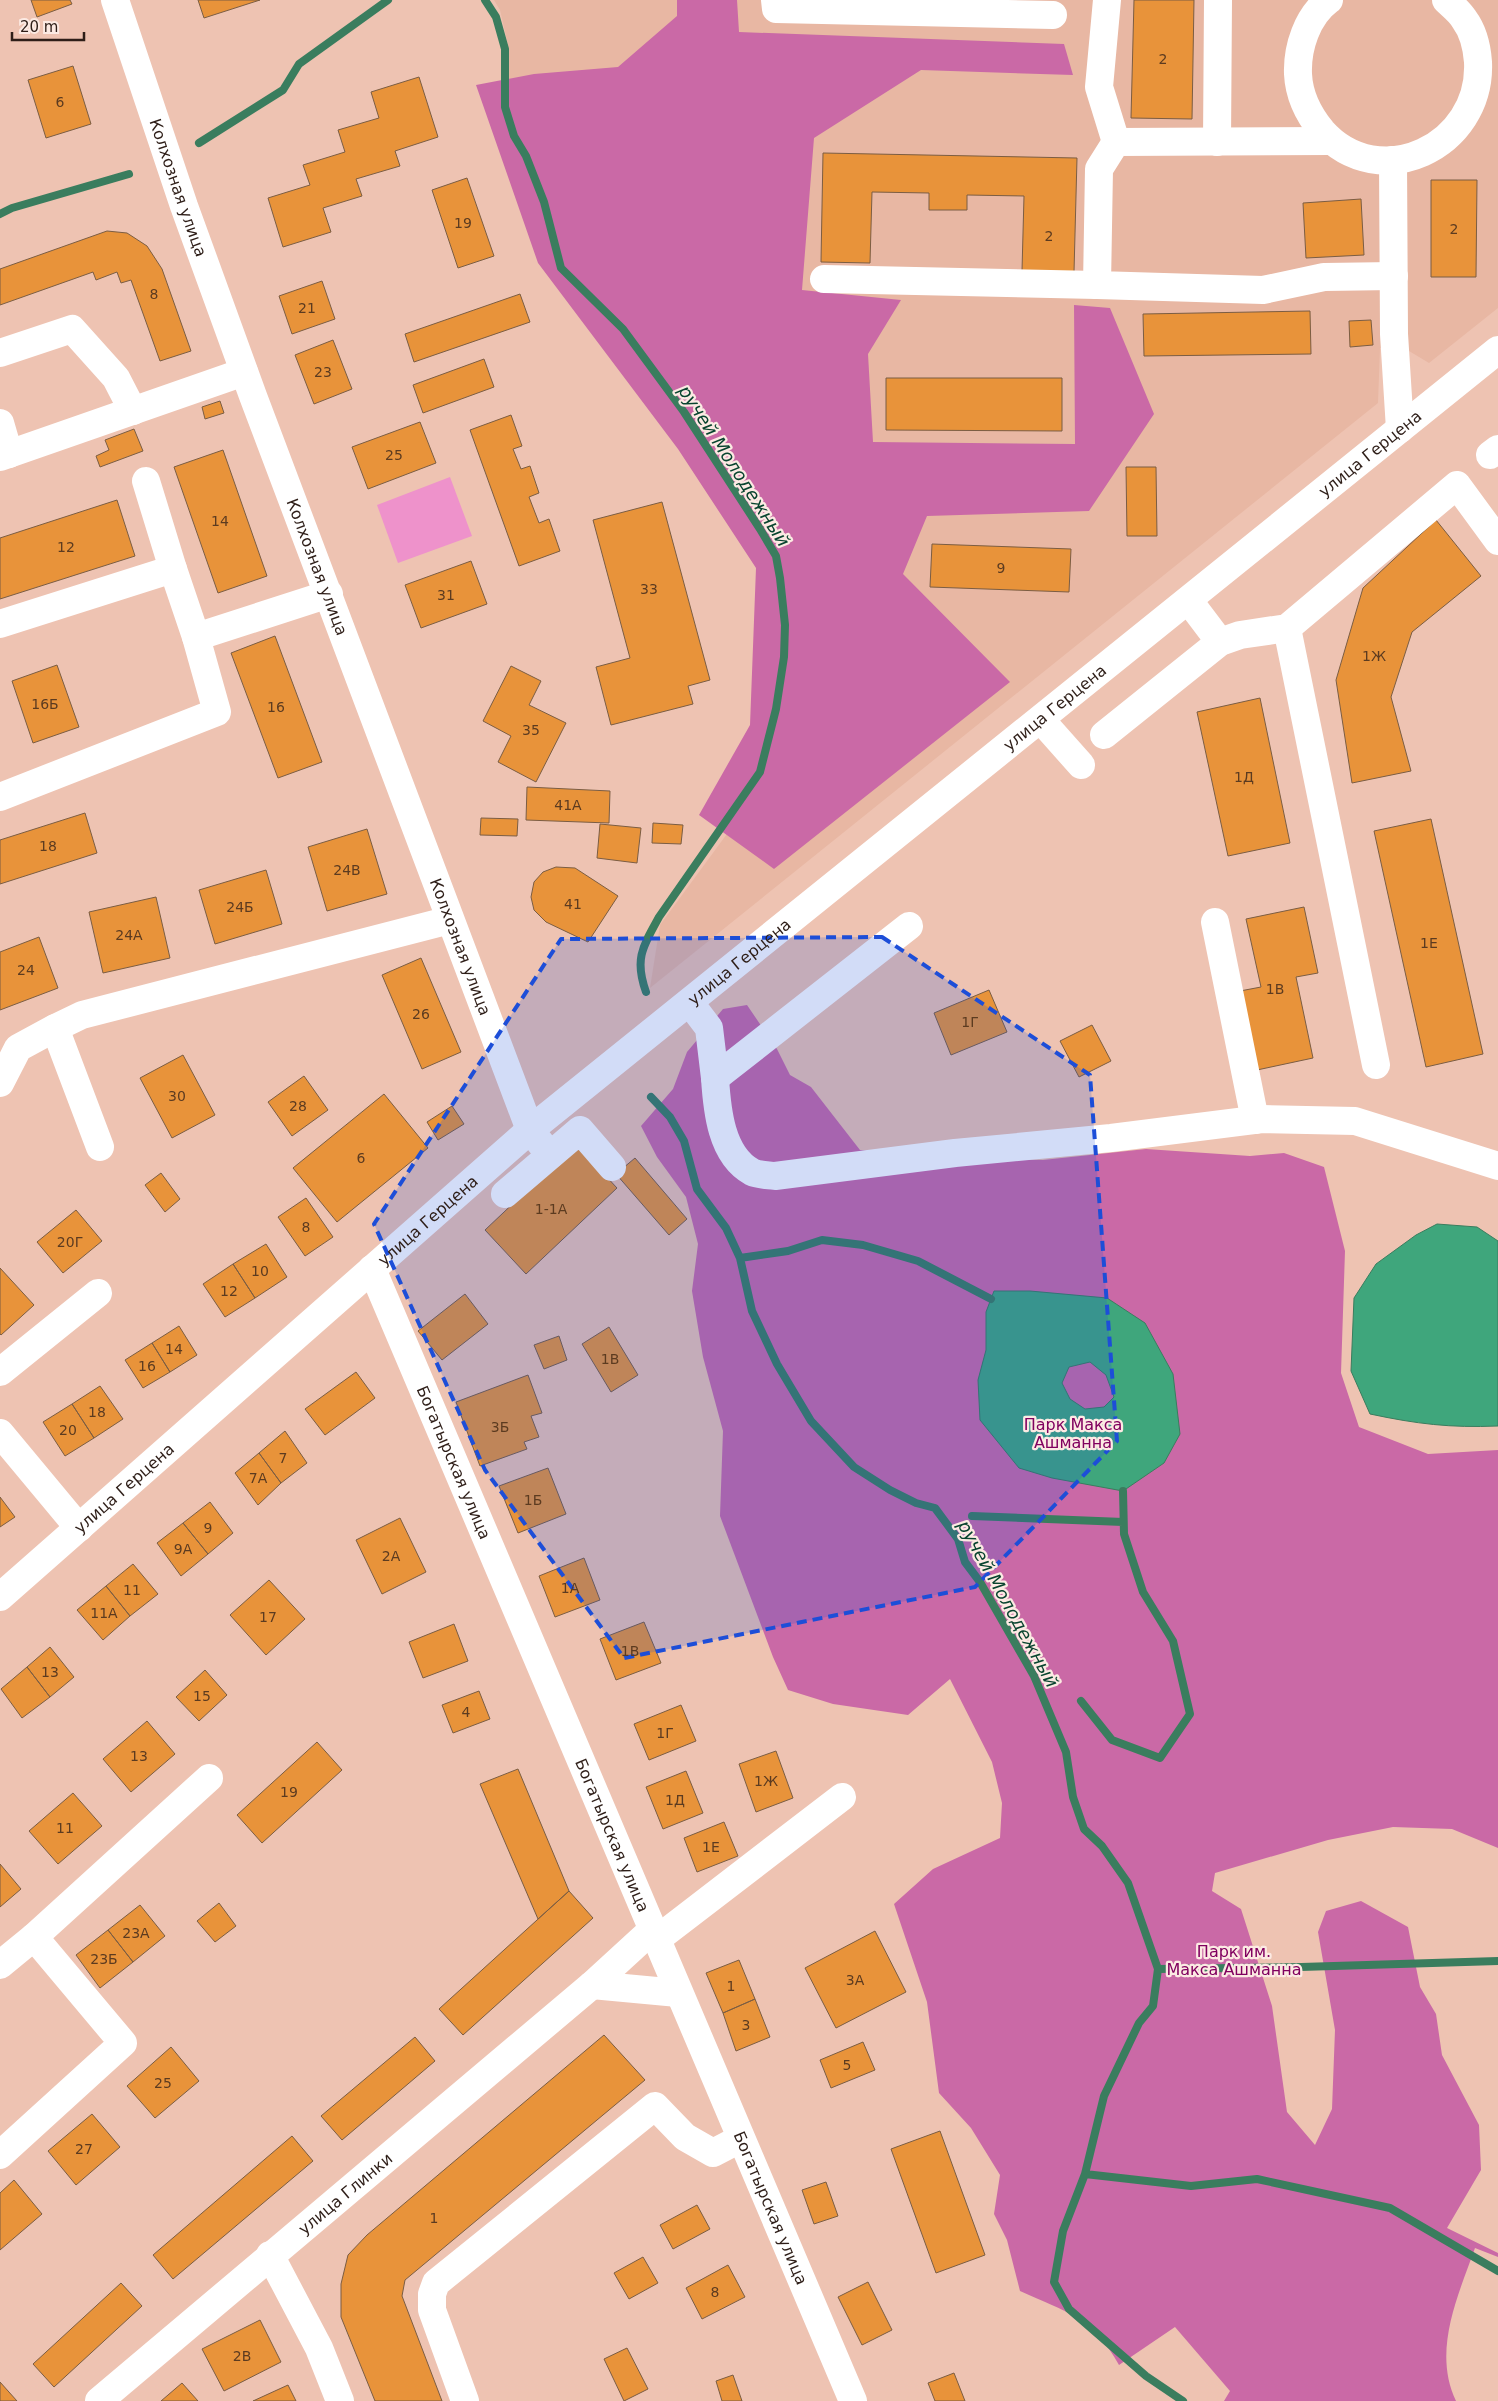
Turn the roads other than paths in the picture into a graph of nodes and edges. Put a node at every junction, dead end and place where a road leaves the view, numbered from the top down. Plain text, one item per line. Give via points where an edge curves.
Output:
1 (114, 0) edge
2 (775, 0) edge
3 (1107, 0) edge
4 (1218, 0) edge
5 (1329, 0) edge
6 (1446, 0) edge
7 (1053, 15) dead end
8 (1331, 141) junction
9 (1116, 142) junction
10 (1217, 142) junction
11 (1393, 160) junction
12 (1394, 276) junction
13 (824, 278) dead end
14 (1097, 285) junction
15 (1498, 350) edge
16 (0, 353) edge
17 (244, 372) junction
18 (133, 411) junction
19 (0, 423) edge
20 (1400, 429) junction
21 (4, 455) edge
22 (146, 481) dead end
23 (1498, 542) edge
24 (173, 568) junction
25 (329, 594) junction
26 (1189, 601) junction
27 (0, 624) edge
28 (1287, 628) junction
29 (196, 637) junction
30 (1220, 642) junction
31 (1041, 720) junction
32 (1104, 735) dead end
33 (1081, 765) dead end
34 (0, 797) edge
35 (450, 920) junction
36 (1215, 922) dead end
37 (909, 926) dead end
38 (690, 1003) junction
39 (55, 1028) junction
40 (1376, 1065) dead end
41 (715, 1078) junction
42 (0, 1083) edge
43 (1255, 1120) junction
44 (530, 1130) junction
45 (100, 1148) dead end
46 (550, 1155) junction
47 (1498, 1166) edge
48 (612, 1167) dead end
49 (505, 1194) dead end
50 (372, 1268) junction
51 (98, 1293) dead end
52 (0, 1372) edge
53 (0, 1433) edge
54 (79, 1528) junction
55 (0, 1597) edge
56 (209, 1778) dead end
57 (842, 1797) dead end
58 (654, 1935) junction
59 (34, 1937) junction
60 (0, 1966) edge
61 (592, 1985) junction
62 (678, 1993) junction
63 (740, 2139) junction
64 (0, 2155) edge
65 (270, 2255) junction
66 (99, 2401) edge
67 (340, 2401) edge
68 (465, 2401) edge
69 (853, 2401) edge

1 - 17 street, Колхозная улица
2 - 7 street via 776,8
3 - 9 street via 1099,86
4 - 10 street
5 - 8 street via 1307,27 1297,56 1298,88 1310,117
6 - 11 street via 1465,20 1477,49 1479,80 1469,111 1450,136 1424,153
8 - 10 street
8 - 11 street via 1371,159
9 - 10 street
9 - 14 street via 1099,170
11 - 12 street
12 - 14 street via 1324,277 1263,290
12 - 20 street
13 - 14 street
15 - 20 street, улица Герцена
16 - 18 street via 72,328 116,378
17 - 18 street
17 - 25 street, Колхозная улица
18 - 21 street
19 - 21 street
20 - 26 street, улица Герцена
22 - 24 street
23 - 28 street via 1457,485
24 - 27 street
24 - 29 street
25 - 29 street
25 - 35 street, Колхозная улица
26 - 30 street
26 - 31 street, улица Герцена
28 - 30 street via 1240,635
28 - 40 street
29 - 34 street via 217,712
30 - 32 street
31 - 33 street
31 - 38 street, улица Герцена
35 - 39 street via 82,1015
35 - 44 street, Колхозная улица
36 - 43 street
37 - 41 street
38 - 41 street via 709,1028
38 - 44 street, улица Герцена
39 - 42 street via 18,1048
39 - 45 street
41 - 43 street via 717,1107 726,1139 739,1162 754,1173 775,1176
43 - 47 street via 1355,1121
44 - 46 street, Колхозная улица
44 - 50 street, улица Герцена
46 - 48 street via 580,1130
46 - 49 street
50 - 54 street, улица Герцена
50 - 58 street, Богатырская улица
51 - 52 street
53 - 54 street
54 - 55 street, улица Герцена
56 - 59 street
57 - 58 street, улица Глинки
58 - 61 street, улица Глинки
58 - 62 street, Богатырская улица
59 - 60 street
59 - 64 street via 123,2043
61 - 62 street
61 - 65 street, улица Глинки
62 - 63 street, Богатырская улица
63 - 68 street via 713,2153 685,2137 655,2106 436,2283 432,2310
63 - 69 street, Богатырская улица
65 - 66 street, улица Глинки
65 - 67 street via 318,2348

